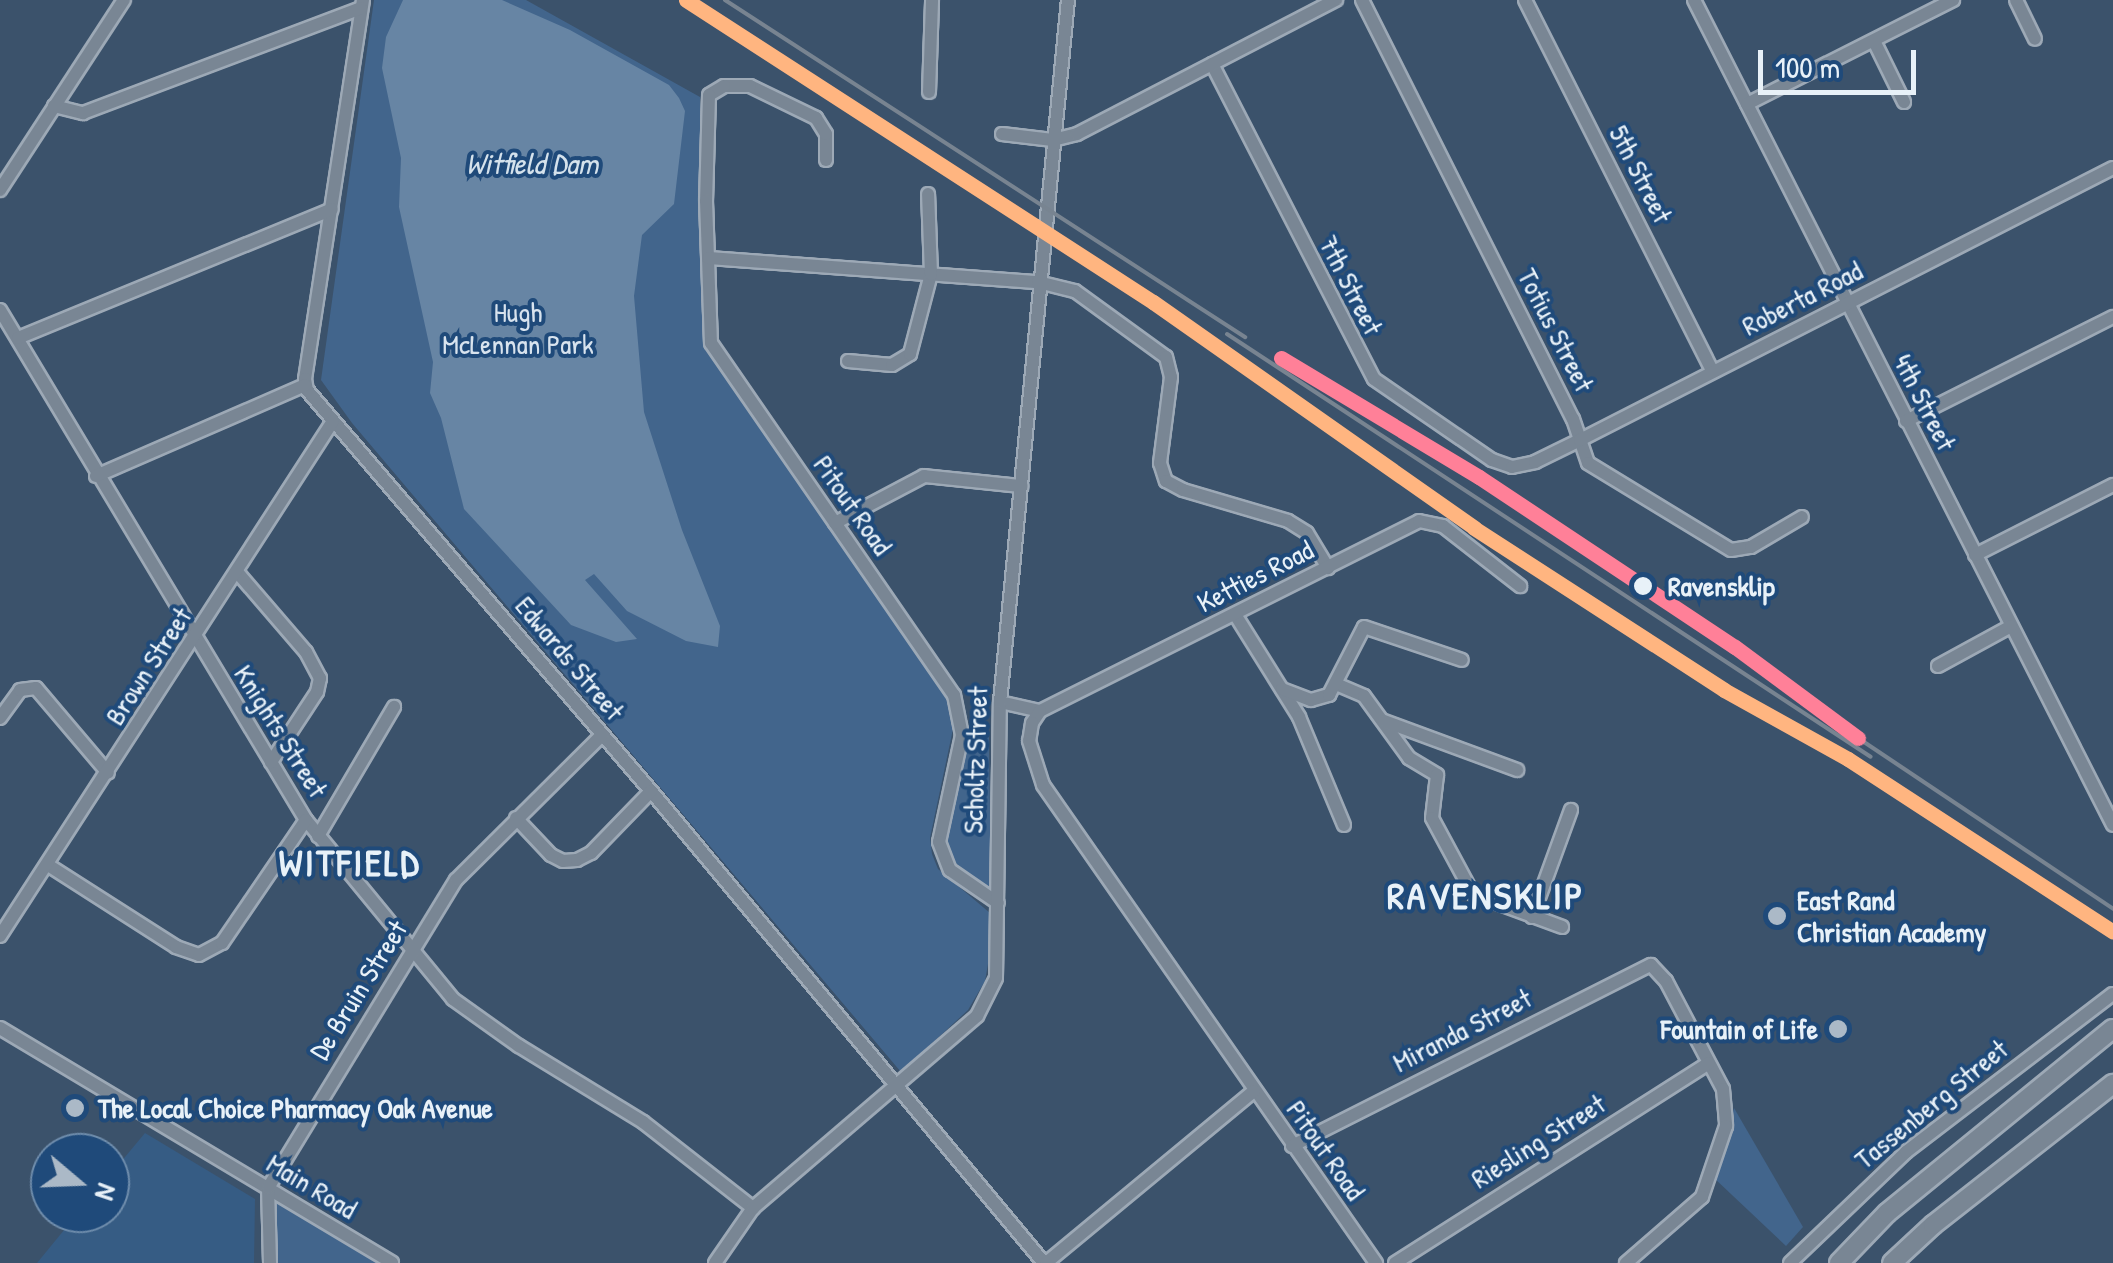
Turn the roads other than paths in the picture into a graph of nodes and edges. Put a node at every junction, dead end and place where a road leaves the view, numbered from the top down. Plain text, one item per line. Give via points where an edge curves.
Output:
1 (124, 0) edge
2 (932, 0) edge
3 (1068, 0) edge
4 (1336, 0) edge
5 (1362, 0) edge
6 (1526, 0) edge
7 (1694, 0) edge
8 (1953, 0) edge
9 (2016, 0) edge
10 (362, 4) edge
11 (2035, 38) dead end
12 (1874, 41) junction
13 (1212, 64) junction
14 (929, 92) dead end
15 (1904, 102) dead end
16 (1747, 104) junction
17 (54, 106) junction
18 (1002, 134) dead end
19 (1053, 140) junction
20 (826, 160) dead end
21 (2113, 168) edge
22 (0, 190) edge
23 (928, 194) dead end
24 (332, 208) junction
25 (708, 258) junction
26 (931, 274) junction
27 (1038, 282) junction
28 (1846, 303) junction
29 (0, 310) edge
30 (2113, 317) edge
31 (18, 338) junction
32 (848, 361) dead end
33 (1712, 371) junction
34 (306, 385) junction
35 (333, 421) junction
36 (1906, 421) junction
37 (1580, 440) junction
38 (1512, 467) joint
39 (96, 476) junction
40 (2113, 485) edge
41 (1021, 486) junction
42 (1802, 516) dead end
43 (835, 523) junction
44 (1975, 555) junction
45 (1328, 568) junction
46 (238, 572) junction
47 (1520, 586) dead end
48 (1236, 616) junction
49 (2011, 626) junction
50 (195, 638) junction
51 (1462, 660) dead end
52 (1938, 666) dead end
53 (1336, 684) junction
54 (1282, 689) junction
55 (1000, 702) junction
56 (394, 708) dead end
57 (1040, 712) junction
58 (0, 718) edge
59 (1382, 720) junction
60 (602, 734) junction
61 (271, 762) junction
62 (1518, 770) dead end
63 (108, 772) junction
64 (651, 790) junction
65 (1571, 810) dead end
66 (2111, 815) edge
67 (516, 818) junction
68 (306, 820) junction
69 (1344, 825) dead end
70 (318, 836) junction
71 (48, 865) junction
72 (998, 902) junction
73 (1532, 917) junction
74 (1562, 927) dead end
75 (0, 936) edge
76 (414, 948) junction
77 (2113, 994) edge
78 (0, 1028) edge
79 (2113, 1029) edge
80 (2113, 1040) edge
81 (1709, 1064) junction
82 (2113, 1084) edge
83 (900, 1086) junction
84 (1254, 1090) junction
85 (2029, 1098) junction
86 (1292, 1146) junction
87 (268, 1188) junction
88 (753, 1208) junction
89 (270, 1263) edge
90 (392, 1263) edge
91 (715, 1263) edge
92 (1045, 1263) edge
93 (1376, 1263) edge
94 (1394, 1263) edge
95 (1626, 1263) edge
96 (1790, 1263) edge
97 (1839, 1263) edge
98 (1892, 1263) edge

1 - 17 street
2 - 14 street
3 - 19 street, Scholtz Street
4 - 13 street
5 - 37 street, Totius Street
6 - 33 street, 5th Street
7 - 16 street, 4th Street
8 - 12 street
9 - 11 street
10 - 17 street via 83,113
10 - 24 street
12 - 15 street
12 - 16 street
13 - 19 street
13 - 38 street, 7th Street via 1374,379
16 - 28 street, 4th Street
17 - 22 street
18 - 19 street
19 - 27 street, Scholtz Street
20 - 25 street, Pitout Road via 822,124 767,91 724,86 709,95
21 - 28 street, Roberta Road
23 - 26 street
24 - 31 street
24 - 34 street
25 - 26 street
25 - 43 street, Pitout Road via 712,347
26 - 27 street
26 - 32 street via 904,361
27 - 41 street, Scholtz Street
27 - 45 street via 1084,296 1166,357 1170,377 1160,463 1170,484 1288,521 1307,533
28 - 33 street, Roberta Road
28 - 36 street, 4th Street
29 - 31 street, Knights Street
30 - 36 street
31 - 39 street, Knights Street
33 - 37 street, Roberta Road
34 - 35 street, Edwards Street
34 - 39 street
35 - 46 street, Brown Street
35 - 60 street, Edwards Street
36 - 44 street, 4th Street
37 - 38 street, Roberta Road
37 - 42 street, Totius Street via 1588,462 1718,546 1752,547
39 - 50 street, Knights Street
40 - 44 street
41 - 43 street via 924,476
41 - 55 street, Scholtz Street
43 - 72 street, Pitout Road via 954,695 962,735 939,842 950,870
44 - 49 street, 4th Street
45 - 47 street, Ketties Road via 1412,522 1430,520
45 - 48 street, Ketties Road
46 - 50 street, Brown Street
46 - 61 street via 320,678
48 - 54 street
48 - 57 street, Ketties Road
49 - 52 street
49 - 66 street, 4th Street
50 - 61 street, Knights Street
50 - 63 street, Brown Street
51 - 53 street via 1364,627
53 - 54 street via 1316,700
53 - 59 street via 1360,693
54 - 69 street
55 - 57 street
55 - 72 street, Scholtz Street
56 - 70 street
57 - 84 street, Pitout Road via 1029,741 1043,786
58 - 63 street via 20,690 36,688
59 - 62 street
59 - 73 street via 1416,764 1438,775 1432,818 1469,889
60 - 64 street, Edwards Street
60 - 67 street, De Bruin Street
61 - 68 street, Knights Street
63 - 71 street, Brown Street
64 - 67 street via 578,860 551,855
64 - 83 street, Edwards Street
65 - 73 street
67 - 76 street, De Bruin Street via 459,875
68 - 70 street, Knights Street
68 - 71 street via 222,943 199,955
70 - 76 street, Knights Street
71 - 75 street, Brown Street
72 - 83 street, Scholtz Street via 998,964 988,1000
73 - 74 street
76 - 87 street, De Bruin Street
76 - 88 street, Knights Street via 468,1012 644,1122
77 - 96 street, Tassenberg Street via 1930,1131
78 - 87 street, Main Road
79 - 85 highway
80 - 85 highway
81 - 86 street, Miranda Street via 1656,968 1641,967
81 - 94 street, Riesling Street
81 - 95 street via 1726,1115 1710,1182 1699,1201
82 - 98 highway
83 - 88 street, Scholtz Street
83 - 92 street, Edwards Street
84 - 86 street, Pitout Road
84 - 92 street
85 - 97 highway via 1887,1214
86 - 93 street, Pitout Road
87 - 89 street
87 - 90 street, Main Road
88 - 91 street, Scholtz Street

